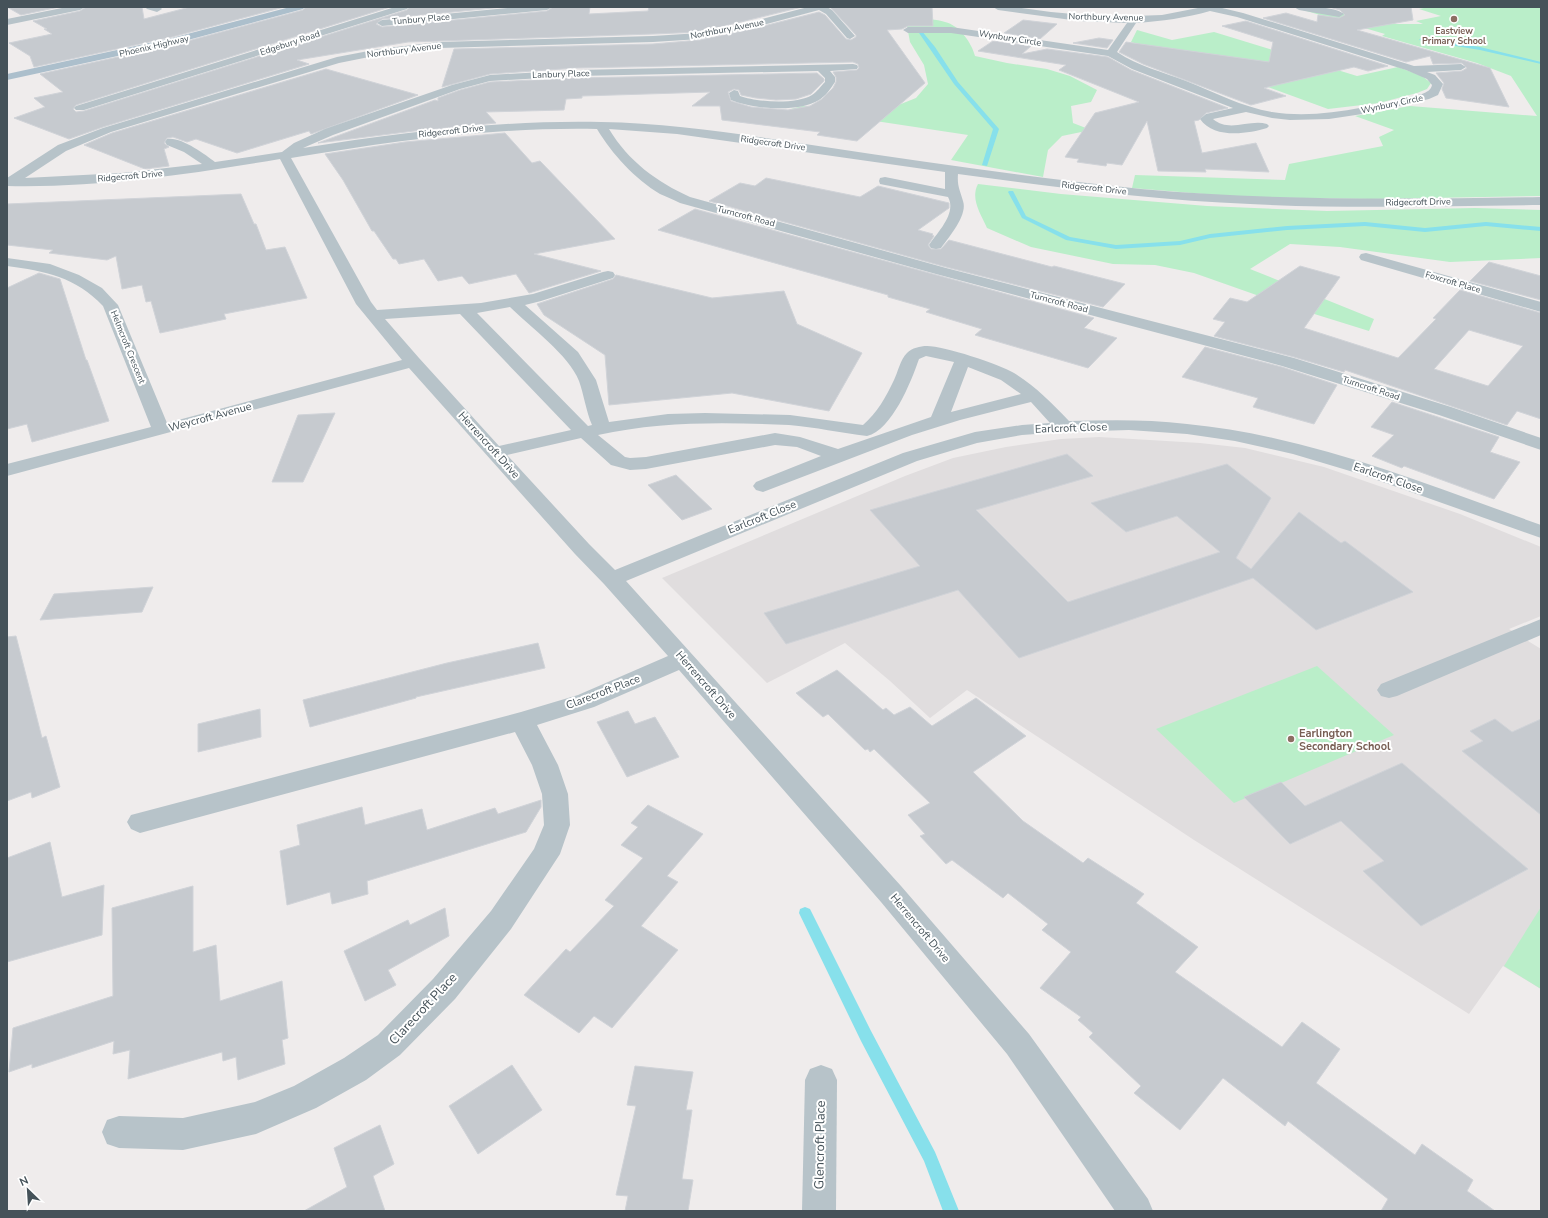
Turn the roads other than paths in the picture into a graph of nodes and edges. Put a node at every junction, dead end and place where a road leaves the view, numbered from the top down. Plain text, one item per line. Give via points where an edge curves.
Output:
1 (80, 7) edge
2 (271, 7) edge
3 (300, 7) edge
4 (404, 7) edge
5 (547, 7) edge
6 (818, 7) edge
7 (821, 7) edge
8 (998, 7) edge
9 (1212, 7) edge
10 (1299, 7) edge
11 (1137, 14) junction
12 (1339, 14) dead end
13 (7, 22) edge
14 (343, 26) junction
15 (908, 30) dead end
16 (850, 36) dead end
17 (1111, 54) junction
18 (853, 67) dead end
19 (1461, 67) dead end
20 (820, 68) junction
21 (7, 69) edge
22 (1413, 69) junction
23 (7, 77) edge
24 (175, 79) junction
25 (734, 94) dead end
26 (218, 96) junction
27 (80, 108) dead end
28 (1247, 108) junction
29 (600, 125) junction
30 (1263, 126) dead end
31 (171, 142) dead end
32 (284, 156) junction
33 (214, 167) junction
34 (952, 169) junction
35 (885, 180) dead end
36 (9, 182) edge
37 (953, 194) junction
38 (1541, 201) edge
39 (936, 245) dead end
40 (1366, 257) dead end
41 (7, 262) edge
42 (608, 274) dead end
43 (513, 302) junction
44 (1541, 307) edge
45 (463, 308) junction
46 (374, 315) junction
47 (963, 359) junction
48 (412, 362) junction
49 (1035, 396) junction
50 (939, 421) junction
51 (1064, 427) junction
52 (603, 428) junction
53 (161, 430) junction
54 (584, 432) junction
55 (872, 436) junction
56 (1541, 444) edge
57 (495, 452) junction
58 (839, 456) junction
59 (7, 470) edge
60 (763, 486) dead end
61 (1541, 532) edge
62 (612, 579) junction
63 (1541, 626) edge
64 (683, 659) junction
65 (1389, 690) dead end
66 (522, 721) junction
67 (140, 822) dead end
68 (821, 1080) dead end
69 (119, 1132) dead end
70 (819, 1211) edge
71 (1136, 1211) edge

1 - 13 street
2 - 21 main road, Phoenix Highway via 146,40
3 - 23 main road, Phoenix Highway via 173,42
4 - 14 street, Edgebury Road
5 - 14 street, Tunbury Place
6 - 26 street, Northbury Avenue via 700,36 439,45 393,50 337,60
7 - 16 street
8 - 11 street, Northbury Avenue via 1060,16
9 - 11 street, Northbury Avenue via 1189,14 1158,17
9 - 22 street, Wynbury Circle
10 - 12 street
11 - 17 street
14 - 24 street, Edgebury Road
15 - 17 street, Wynbury Circle via 951,30
17 - 28 street, Wynbury Circle via 1135,66
18 - 20 street, Lanbury Place
19 - 22 street
20 - 25 street via 830,77 830,82 816,98 808,102 751,102 739,100
20 - 32 street, Lanbury Place via 577,73 490,78 456,87 329,132 298,146
22 - 28 street, Wynbury Circle via 1431,77 1438,84 1434,93 1357,111 1312,116 1273,115
24 - 26 street
24 - 27 street, Edgebury Road
26 - 36 street, Northbury Avenue via 80,140 48,156
28 - 30 street via 1206,119 1224,129 1232,130
29 - 32 street, Ridgecroft Drive via 475,128
29 - 34 street, Ridgecroft Drive via 677,130
29 - 56 street, Turncroft Road via 613,145 652,183 685,200 941,271 1288,362
31 - 33 street via 199,155
32 - 33 street, Ridgecroft Drive
32 - 46 street, Herrencroft Drive via 364,304
33 - 36 street, Ridgecroft Drive via 106,179
34 - 37 street via 950,184
34 - 38 street, Ridgecroft Drive via 1050,183 1218,199 1306,202
35 - 37 street
37 - 39 street via 958,208 950,226
40 - 44 street, Foxcroft Place
41 - 53 street, Helmcroft Crescent via 45,267 74,278 97,291 110,304
42 - 43 street via 559,292
43 - 45 street via 481,308
43 - 52 street via 572,356 587,380
45 - 46 street
45 - 54 street
46 - 48 street, Herrencroft Drive
47 - 49 street via 1007,376
47 - 50 street
47 - 55 street via 930,351 914,355
48 - 53 street, Weycroft Avenue
48 - 57 street, Herrencroft Drive
49 - 50 street
49 - 51 street
50 - 55 street
51 - 61 street, Earlcroft Close via 1130,425 1187,429 1297,449 1367,470
51 - 62 street, Earlcroft Close via 1022,430 975,438 910,457
52 - 54 street
52 - 55 street via 668,419 746,418 790,420
53 - 59 street, Weycroft Avenue
54 - 57 street
54 - 58 street via 618,460 630,464 775,439 800,441
55 - 58 street
57 - 62 street, Herrencroft Drive
58 - 60 street
62 - 64 street, Herrencroft Drive
63 - 65 street
64 - 66 street, Clarecroft Place via 586,701
64 - 71 street, Herrencroft Drive via 891,894 1018,1044
66 - 67 street, Clarecroft Place
66 - 69 street, Clarecroft Place via 545,765 555,794 556,825 546,854 501,920 444,989 389,1045 355,1069 304,1097 256,1118 182,1134
68 - 70 street, Glencroft Place

